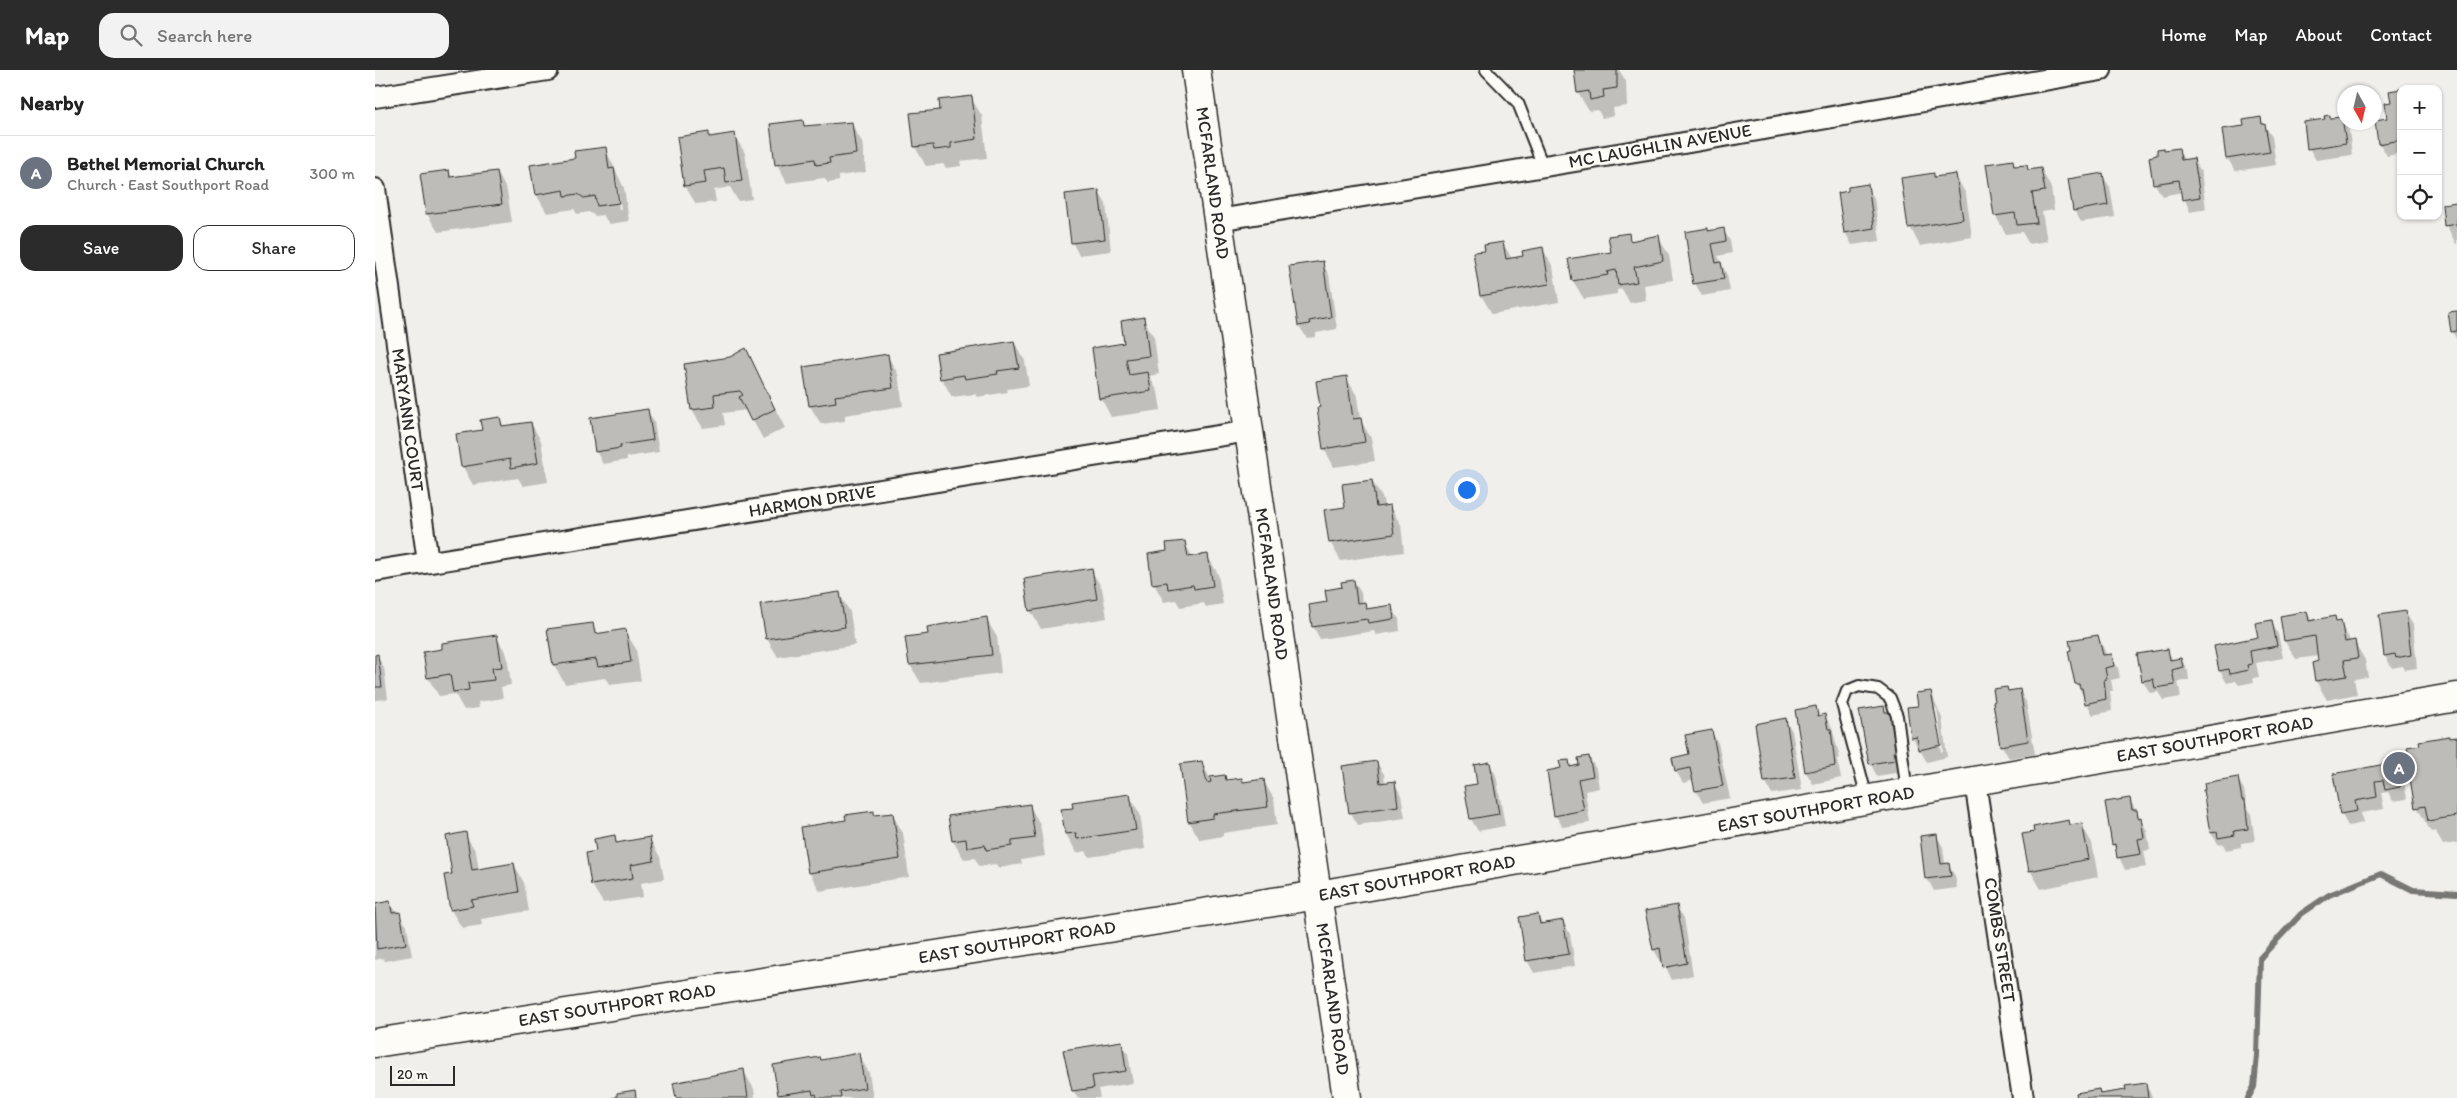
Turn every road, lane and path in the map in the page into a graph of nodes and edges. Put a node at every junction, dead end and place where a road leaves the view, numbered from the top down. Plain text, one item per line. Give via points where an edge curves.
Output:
1 (548, 70) edge
2 (1196, 70) edge
3 (1486, 70) edge
4 (2101, 70) edge
5 (375, 97) edge
6 (1543, 166) junction
7 (375, 190) edge
8 (1218, 220) junction
9 (1249, 431) junction
10 (428, 562) junction
11 (375, 571) edge
12 (2457, 697) edge
13 (1975, 782) junction
14 (1907, 793) junction
15 (1868, 800) junction
16 (1318, 895) junction
17 (375, 1043) edge
18 (1347, 1098) edge
19 (2023, 1098) edge

1 - 5 street
2 - 8 main road, MCFARLAND ROAD
3 - 6 lane via 1518,103
4 - 6 street, MC LAUGHLIN AVENUE
6 - 8 street, MC LAUGHLIN AVENUE
7 - 10 street, MARYANN COURT
8 - 9 main road, MCFARLAND ROAD
9 - 10 street, HARMON DRIVE
9 - 16 main road, MCFARLAND ROAD
10 - 11 street, HARMON DRIVE
12 - 13 main road, EAST SOUTHPORT ROAD
13 - 14 main road, EAST SOUTHPORT ROAD
13 - 19 street, COMBS STREET
14 - 15 main road, EAST SOUTHPORT ROAD
14 - 15 lane via 1894,705 1878,689 1859,686 1847,691 1842,704
15 - 16 main road, EAST SOUTHPORT ROAD
16 - 17 main road, EAST SOUTHPORT ROAD
16 - 18 main road, MCFARLAND ROAD

